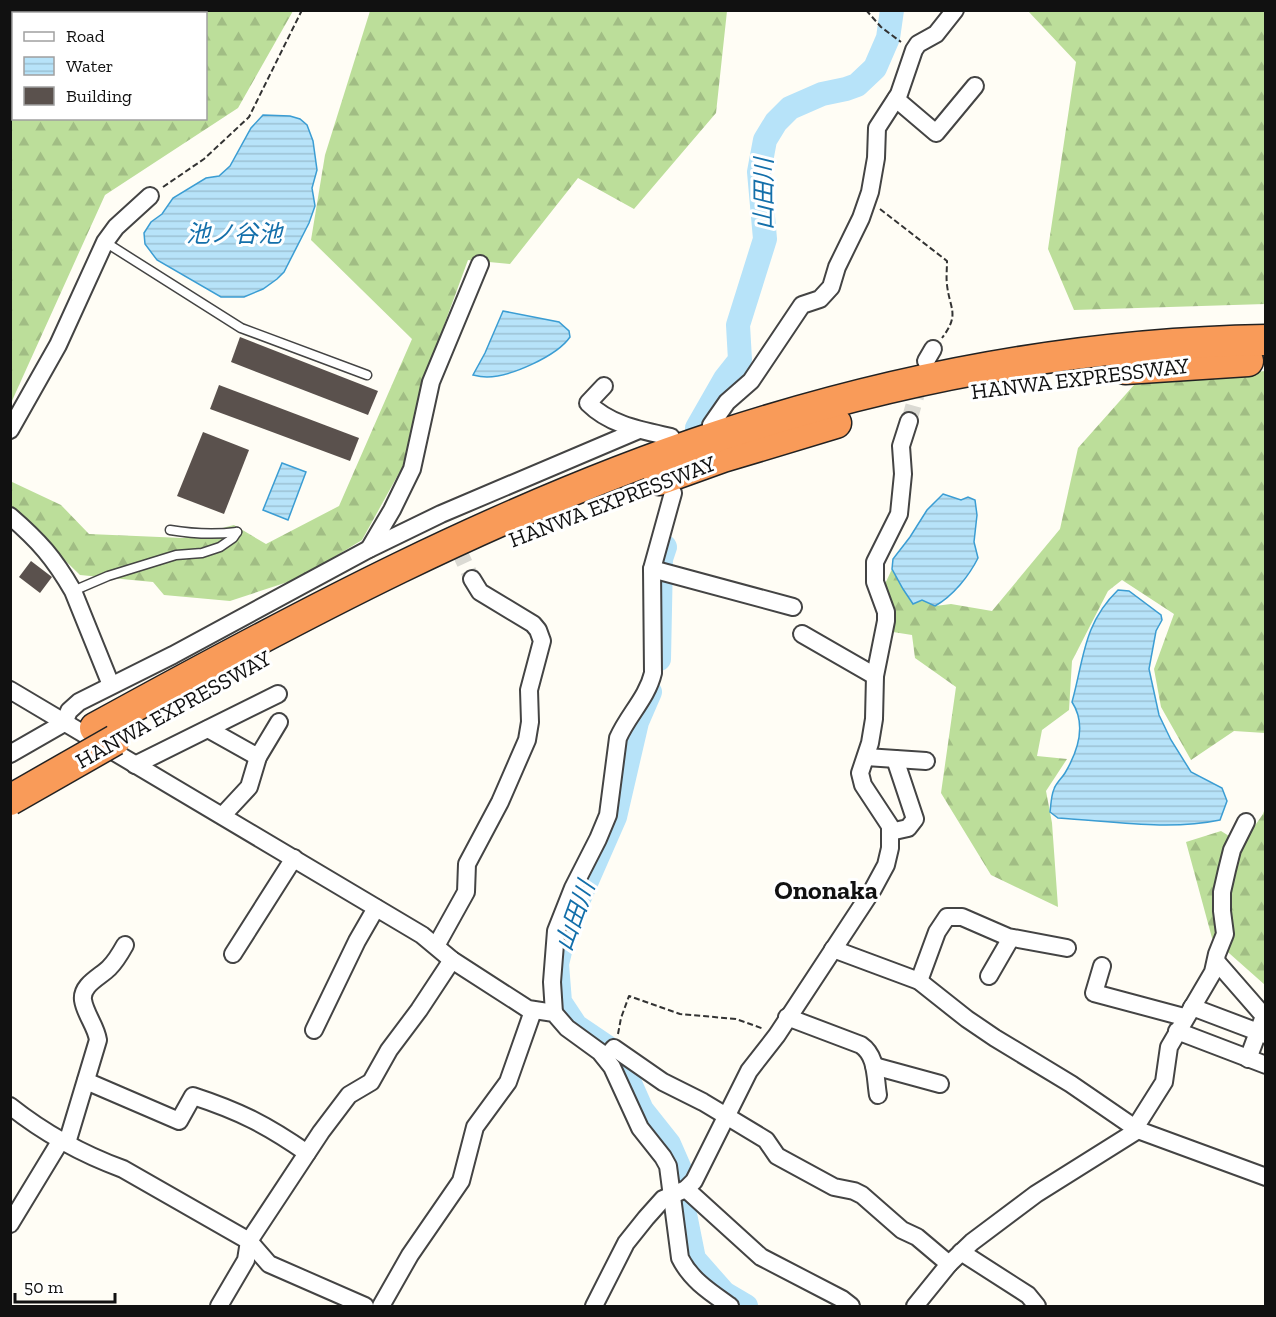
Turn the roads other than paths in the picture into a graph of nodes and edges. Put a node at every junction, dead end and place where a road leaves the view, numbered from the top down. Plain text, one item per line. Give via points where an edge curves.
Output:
1 (955, 10) edge
2 (975, 86) dead end
3 (896, 99) junction
4 (150, 196) road end
5 (105, 242) junction
6 (480, 264) dead end
7 (1266, 340) edge
8 (1266, 360) edge
9 (367, 375) dead end
10 (604, 386) dead end
11 (909, 421) tunnel mouth
12 (711, 424) dead end
13 (10, 430) edge
14 (639, 430) junction
15 (671, 437) dead end
16 (673, 493) dead end
17 (10, 516) edge
18 (170, 530) dead end
19 (369, 549) junction
20 (652, 569) junction
21 (472, 579) tunnel mouth
22 (73, 591) junction
23 (793, 607) dead end
24 (802, 634) dead end
25 (875, 676) junction
26 (111, 685) junction
27 (10, 690) edge
28 (278, 694) dead end
29 (279, 722) dead end
30 (64, 723) junction
31 (208, 729) junction
32 (105, 734) junction
33 (10, 754) edge
34 (258, 757) junction
35 (866, 757) junction
36 (895, 759) junction
37 (926, 761) dead end
38 (135, 765) junction
39 (10, 777) edge
40 (10, 800) edge
41 (223, 815) junction
42 (1246, 822) dead end
43 (890, 832) junction
44 (294, 858) junction
45 (376, 908) junction
46 (1011, 938) junction
47 (125, 945) dead end
48 (436, 946) junction
49 (1067, 948) dead end
50 (833, 949) junction
51 (233, 954) dead end
52 (452, 960) junction
53 (1216, 961) junction
54 (1102, 966) dead end
55 (989, 976) dead end
56 (919, 981) junction
57 (533, 1011) junction
58 (554, 1013) junction
59 (788, 1017) junction
60 (1185, 1020) junction
61 (314, 1030) dead end
62 (1262, 1034) edge
63 (610, 1053) junction
64 (1248, 1059) junction
65 (1266, 1065) edge
66 (874, 1066) junction
67 (86, 1081) junction
68 (940, 1084) dead end
69 (878, 1095) dead end
70 (10, 1106) edge
71 (727, 1115) junction
72 (1136, 1129) junction
73 (64, 1142) junction
74 (307, 1153) junction
75 (1266, 1177) edge
76 (679, 1192) junction
77 (10, 1224) edge
78 (249, 1241) junction
79 (955, 1258) junction
80 (219, 1306) edge
81 (365, 1306) edge
82 (381, 1306) edge
83 (594, 1306) edge
84 (730, 1306) edge
85 (851, 1306) edge
86 (915, 1306) edge
87 (1038, 1306) edge

1 - 3 street via 936,34 914,50
2 - 3 street via 936,133
3 - 12 street via 877,128 876,158 861,218 826,294 802,305 751,381 727,402
4 - 5 street
5 - 9 lane via 241,328
5 - 13 street via 58,345
6 - 19 street via 431,382 412,469
7 - 32 highway, HANWA EXPRESSWAY via 1118,349 979,369 852,397 717,437 631,468 475,534 265,636
8 - 32 highway, HANWA EXPRESSWAY via 1119,370 982,389 855,417 723,457 589,507 484,552
10 - 14 street via 588,403 606,418
11 - 25 street via 901,446 903,474 898,514 875,562 875,582 886,621
14 - 15 street
14 - 19 street via 445,520
16 - 20 street
17 - 22 street via 51,555
18 - 22 lane via 210,535 237,532 220,548 202,554 176,555
19 - 26 street
20 - 23 street
20 - 58 street via 653,673 645,695 618,738 608,814 556,931
21 - 48 street via 480,592 533,624 542,641 529,690 531,722 522,754 467,864 466,892
22 - 26 street
24 - 25 street
25 - 35 street via 874,718
26 - 30 street via 74,706
27 - 30 street
28 - 31 street
29 - 34 street
30 - 33 street
30 - 38 street
31 - 34 street
31 - 38 street
32 - 39 highway, HANWA EXPRESSWAY
32 - 40 highway, HANWA EXPRESSWAY, bridge
34 - 41 street via 249,787
35 - 36 street
35 - 43 street via 861,773 863,785 891,826
36 - 37 street
36 - 43 street via 915,819 908,828
38 - 41 street
41 - 44 street
42 - 53 street via 1232,850 1222,892 1225,934
43 - 50 street via 885,866
44 - 45 street
44 - 51 street
45 - 48 street
45 - 61 street
46 - 49 street
46 - 55 street
46 - 56 street via 962,917 947,917 937,932
47 - 67 street via 118,958 89,984 83,995 98,1040
48 - 52 street
50 - 56 street
50 - 59 street
52 - 57 street
52 - 74 street via 371,1082 349,1095
53 - 60 street
53 - 62 street via 1264,1017
54 - 60 street via 1094,993
56 - 72 street via 967,1019
57 - 58 street
57 - 82 street via 508,1082 475,1127 461,1181
58 - 63 street via 567,1028
59 - 66 street via 861,1045 872,1056
59 - 71 street via 749,1071
60 - 62 street
60 - 64 street
60 - 72 street via 1169,1047 1164,1082
62 - 64 street
63 - 71 street
63 - 76 street via 612,1067 640,1128 663,1157
64 - 65 street
66 - 68 street
66 - 69 street
67 - 73 street
67 - 74 street via 179,1121 193,1096 239,1112
70 - 73 street
71 - 76 street via 694,1181
71 - 79 street via 766,1140 777,1156 834,1187 854,1191 902,1230
72 - 75 street
72 - 79 street via 1036,1194
73 - 77 street
73 - 78 street via 123,1169
74 - 78 street
76 - 83 street via 663,1199 626,1244
76 - 84 street via 680,1258 698,1283
76 - 85 street via 761,1257
78 - 80 street via 246,1260
78 - 81 street via 269,1264
79 - 86 street
79 - 87 street via 1028,1295

